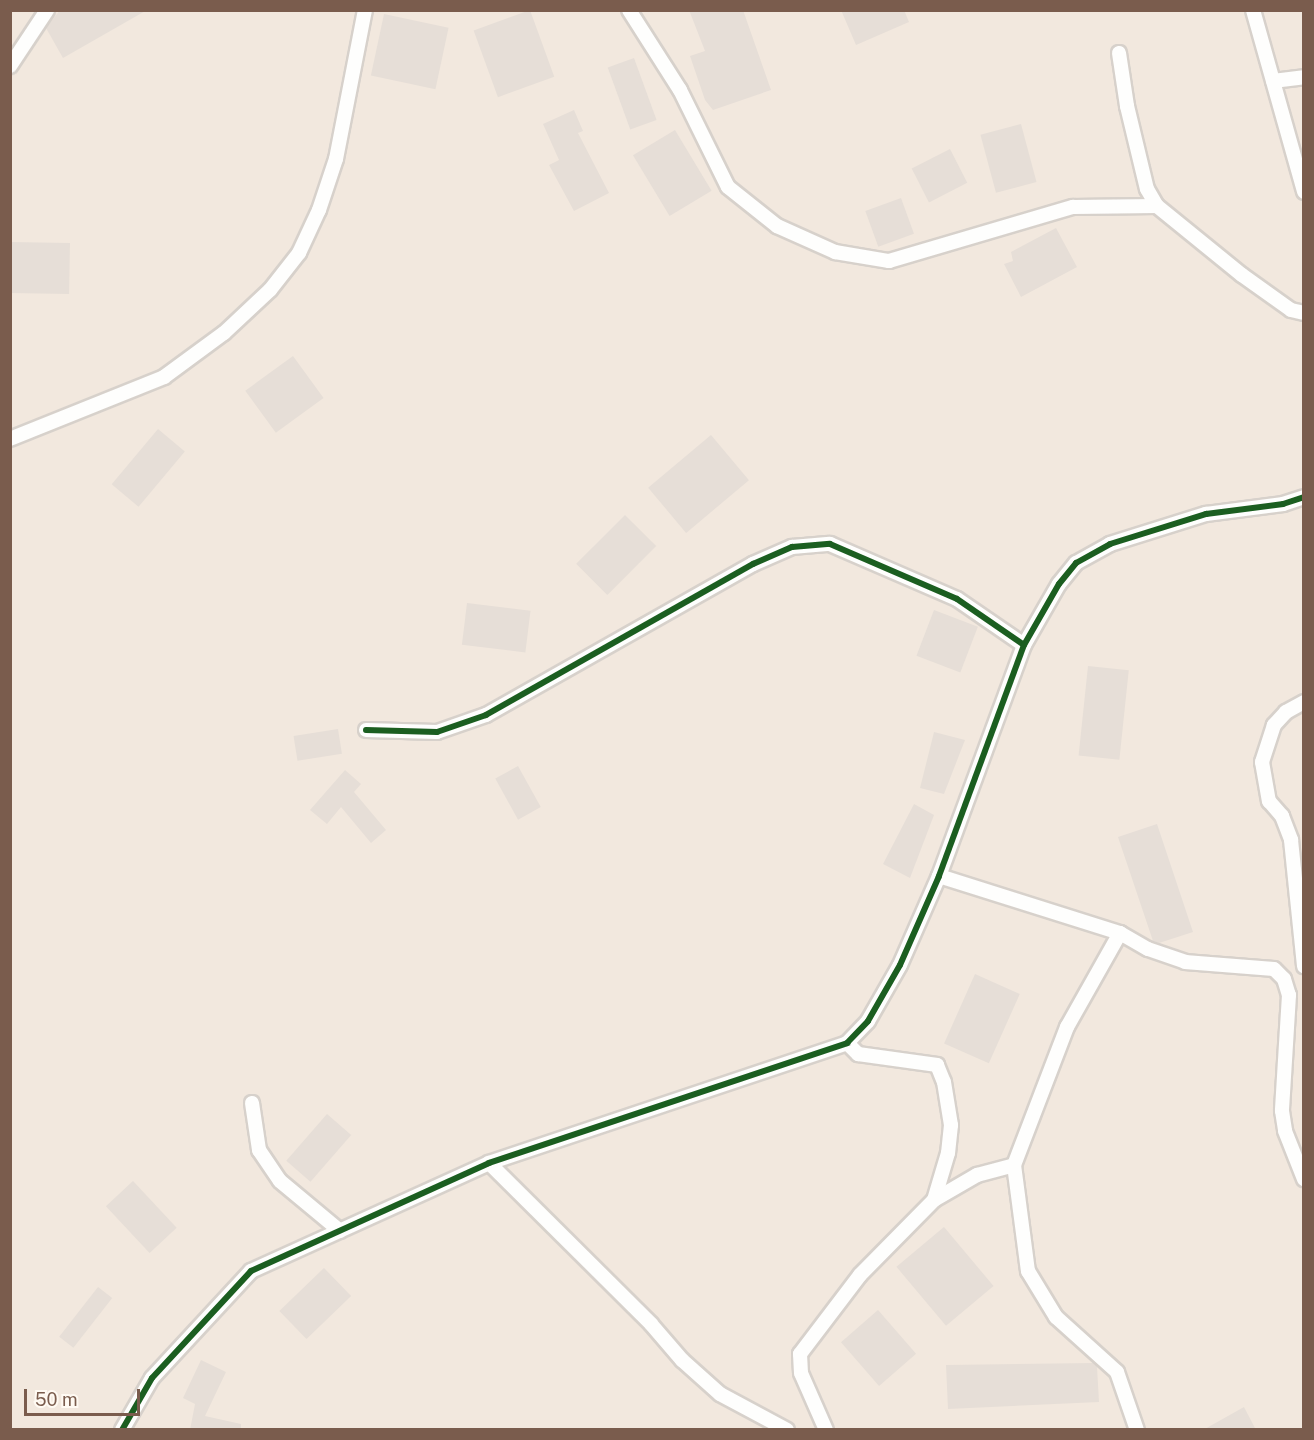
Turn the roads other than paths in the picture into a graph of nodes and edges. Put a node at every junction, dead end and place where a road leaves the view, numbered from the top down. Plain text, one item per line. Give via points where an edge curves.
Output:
1 (46, 10) edge
2 (365, 10) edge
3 (629, 10) edge
4 (1253, 10) edge
5 (1119, 53) dead end
6 (10, 66) edge
7 (1304, 77) edge
8 (1273, 81) junction
9 (1304, 192) edge
10 (1157, 206) junction
11 (1304, 312) edge
12 (10, 439) edge
13 (1304, 497) edge
14 (1024, 645) junction
15 (1304, 702) edge
16 (366, 730) dead end
17 (939, 876) junction
18 (1120, 933) junction
19 (1304, 966) edge
20 (848, 1043) junction
21 (252, 1102) dead end
22 (489, 1163) junction
23 (1014, 1165) junction
24 (1304, 1179) edge
25 (934, 1200) junction
26 (339, 1231) junction
27 (122, 1430) edge
28 (787, 1430) edge
29 (826, 1430) edge
30 (1137, 1430) edge

1 - 6 street
2 - 12 street via 336,159 326,189 299,252 270,290 224,333 164,377
3 - 10 street via 680,90 728,187 777,226 835,252 889,261 1073,207
4 - 8 street
5 - 10 street via 1147,189
7 - 8 street
8 - 9 street
10 - 11 street via 1242,275 1291,310
13 - 14 street via 1284,504 1206,514 1110,544 1076,563 1059,584
14 - 16 street via 957,599 830,544 792,547 753,564 486,715 437,732
14 - 17 street
15 - 19 street via 1286,712 1274,725 1262,762 1269,801 1282,816 1291,840
17 - 18 street
17 - 20 street via 900,965 868,1021
18 - 23 street via 1054,1054
18 - 24 street via 1148,949 1185,962 1259,965 1274,969 1284,979 1289,995 1282,1112 1285,1131
20 - 22 street
20 - 25 street via 858,1054 937,1065 951,1125 948,1154
21 - 26 street via 259,1150 274,1173
22 - 26 street
22 - 28 street via 651,1324 682,1360 720,1394
23 - 25 street via 977,1175
23 - 30 street via 1028,1271 1056,1317 1117,1372
25 - 29 street via 860,1275 800,1354 801,1372
26 - 27 street via 251,1271 152,1378

